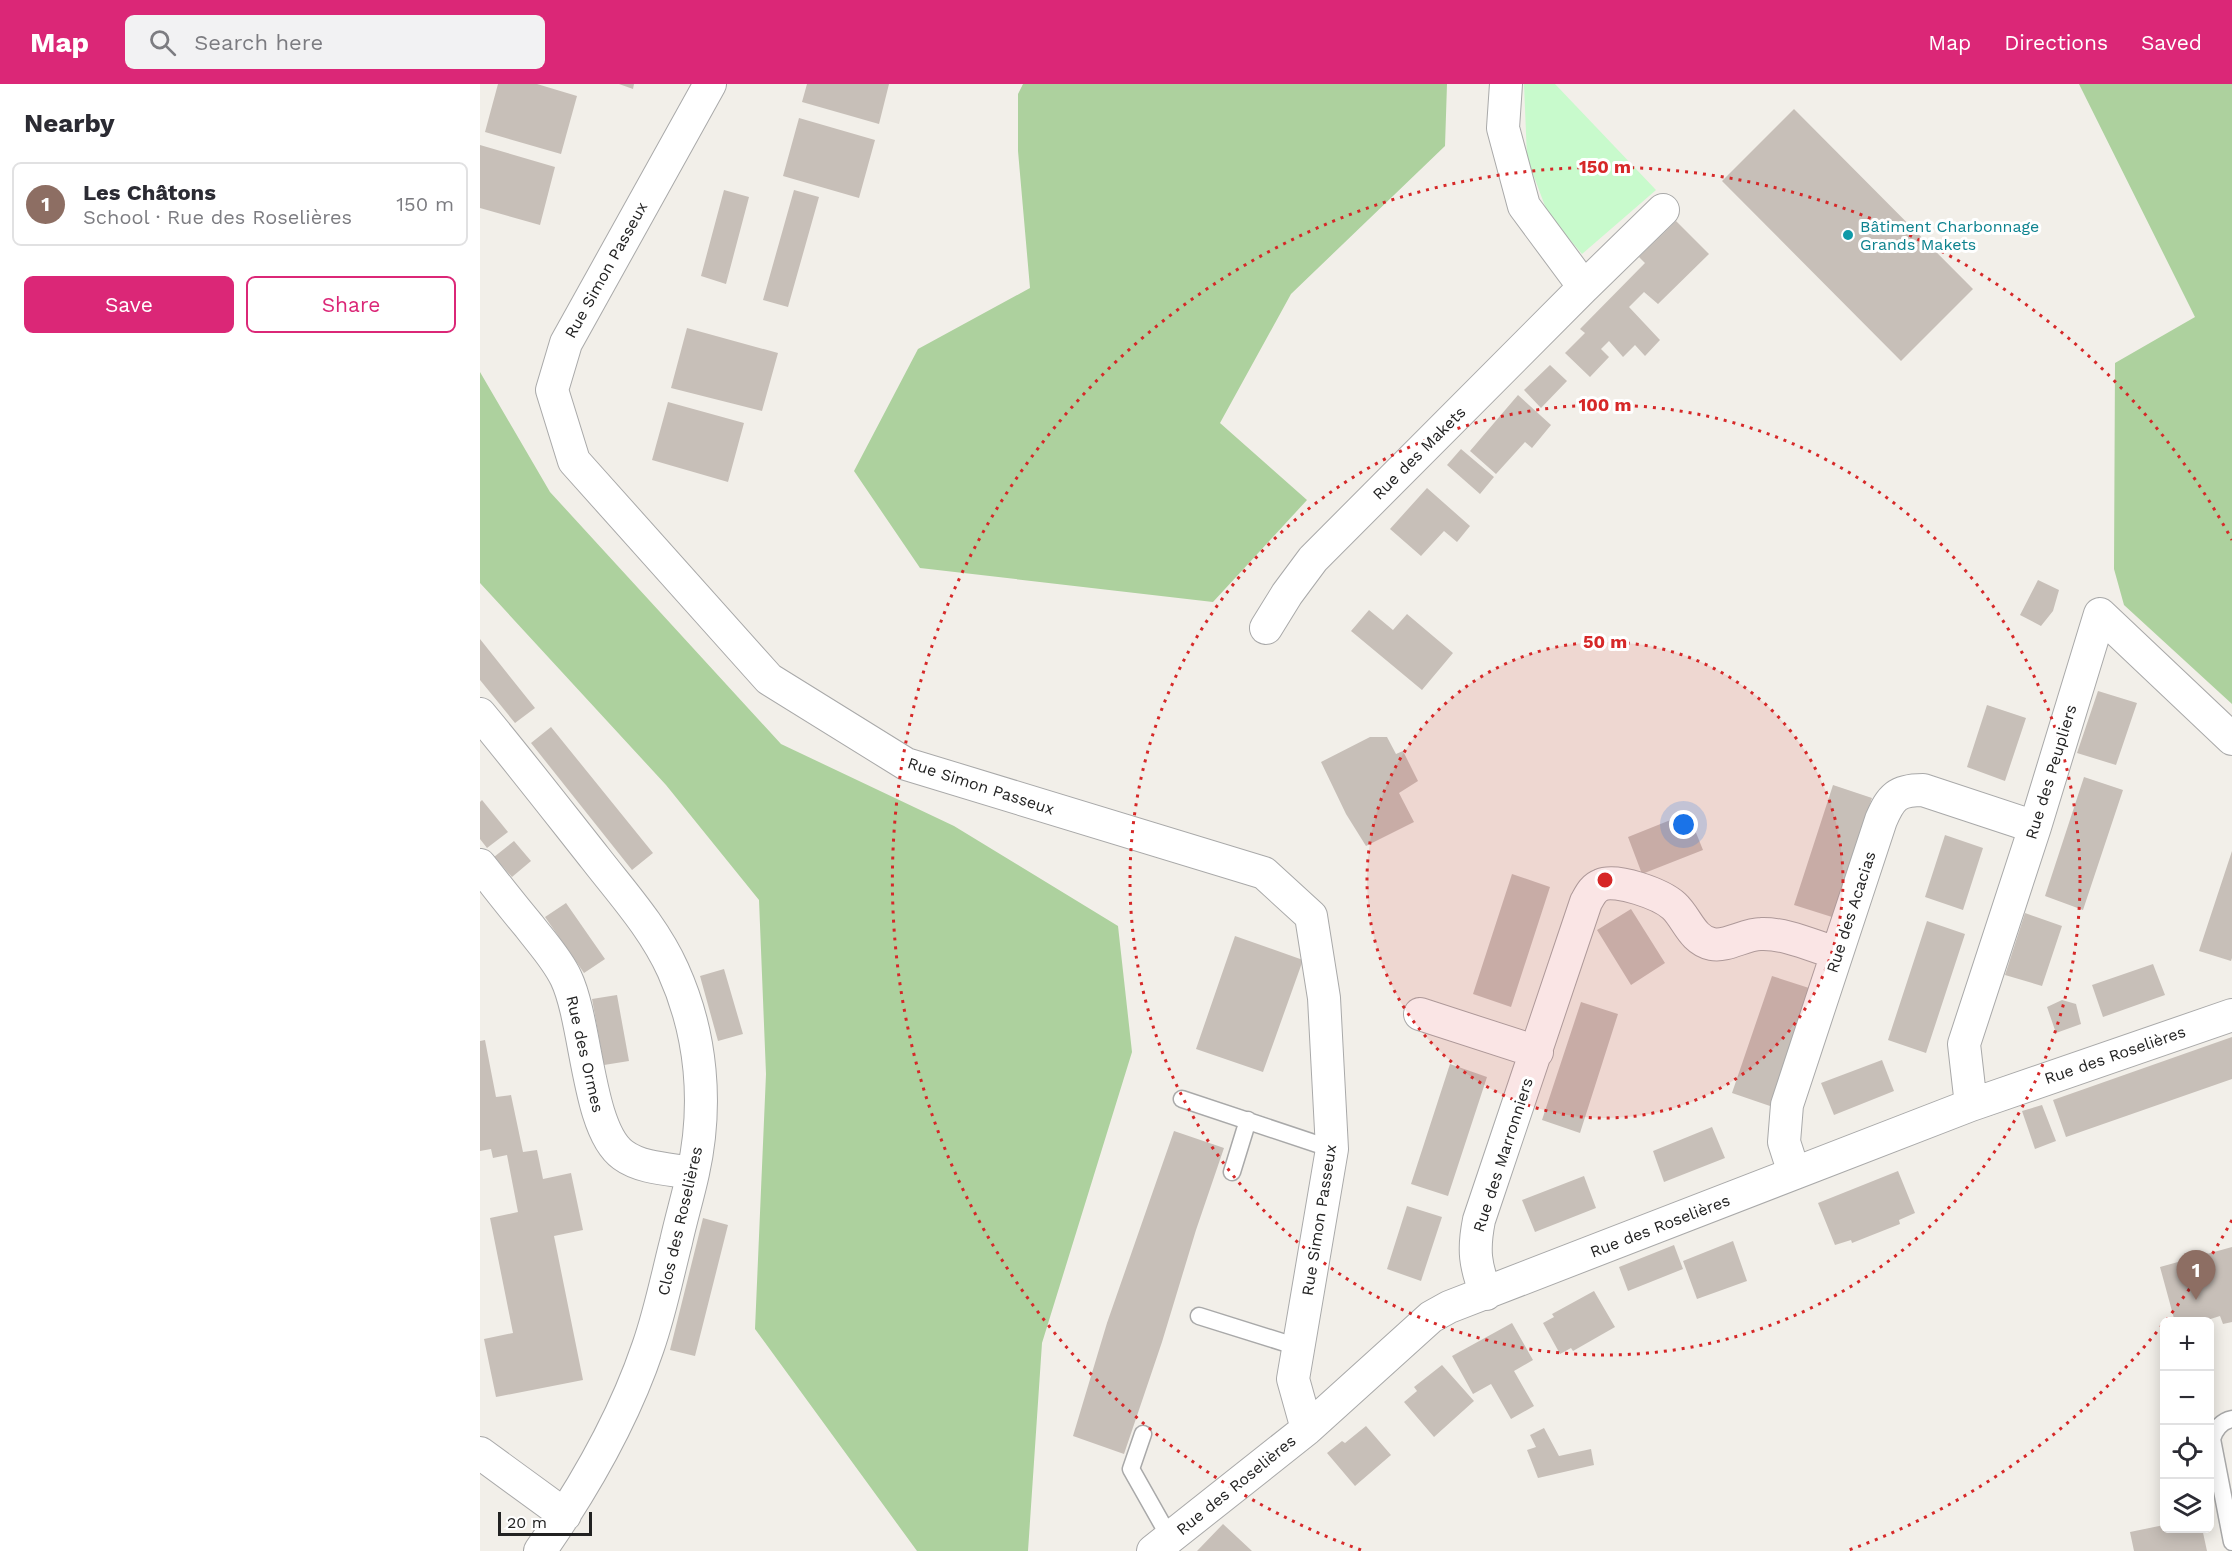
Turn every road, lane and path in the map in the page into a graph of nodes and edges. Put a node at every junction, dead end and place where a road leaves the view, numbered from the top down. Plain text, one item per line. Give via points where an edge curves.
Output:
1 (710, 84) edge
2 (1506, 84) edge
3 (1663, 210) dead end
4 (1584, 287) junction
5 (1266, 628) dead end
6 (483, 725) edge
7 (2232, 739) edge
8 (2035, 826) junction
9 (480, 865) edge
10 (1836, 953) junction
11 (1420, 1014) dead end
12 (2232, 1015) edge
13 (1537, 1052) junction
14 (1182, 1099) dead end
15 (1971, 1105) junction
16 (1248, 1120) junction
17 (1332, 1149) junction
18 (1232, 1172) dead end
19 (693, 1173) junction
20 (1794, 1173) junction
21 (1486, 1294) junction
22 (1199, 1316) dead end
23 (1298, 1347) junction
24 (2232, 1419) edge
25 (1307, 1429) junction
26 (1143, 1434) dead end
27 (480, 1453) edge
28 (566, 1515) junction
29 (2232, 1542) edge
30 (1161, 1544) edge
31 (540, 1551) edge

1 - 17 street, Rue Simon Passeux via 566,343 552,390 574,461 769,679 906,764 1264,873 1311,916 1324,998
2 - 4 street via 1503,128 1524,206
3 - 4 street, Rue des Makets
4 - 5 street, Rue des Makets via 1313,559
6 - 19 street, Clos des Roselières via 645,923 671,967 692,1022 700,1071 701,1119
7 - 8 street, Rue des Peupliers via 2100,614
8 - 10 street, Rue des Acacias via 1923,790 1906,790 1893,797 1881,820
8 - 15 street, Rue des Peupliers via 1964,1044
9 - 19 street, Rue des Ormes via 566,979 599,1118 612,1145 635,1162
10 - 13 street, Rue des Marronniers via 1763,933 1713,945 1701,940 1673,906 1660,897 1629,886 1601,885 1586,902
10 - 20 street, Rue des Acacias via 1787,1105 1784,1142
11 - 13 street
12 - 15 street, Rue des Roselières
13 - 21 street, Rue des Marronniers via 1478,1228 1475,1259
14 - 16 lane
15 - 20 street, Rue des Roselières
16 - 17 lane
16 - 18 lane
17 - 23 street, Rue Simon Passeux
19 - 28 street, Clos des Roselières via 648,1348 611,1434
20 - 21 street, Rue des Roselières
21 - 25 street, Rue des Roselières via 1431,1317
22 - 23 lane
23 - 25 street, Rue Simon Passeux via 1293,1379
24 - 29 lane via 2214,1431 2212,1439
25 - 30 street, Rue des Roselières
26 - 30 lane via 1131,1469
27 - 28 street
28 - 31 street, Clos des Roselières

